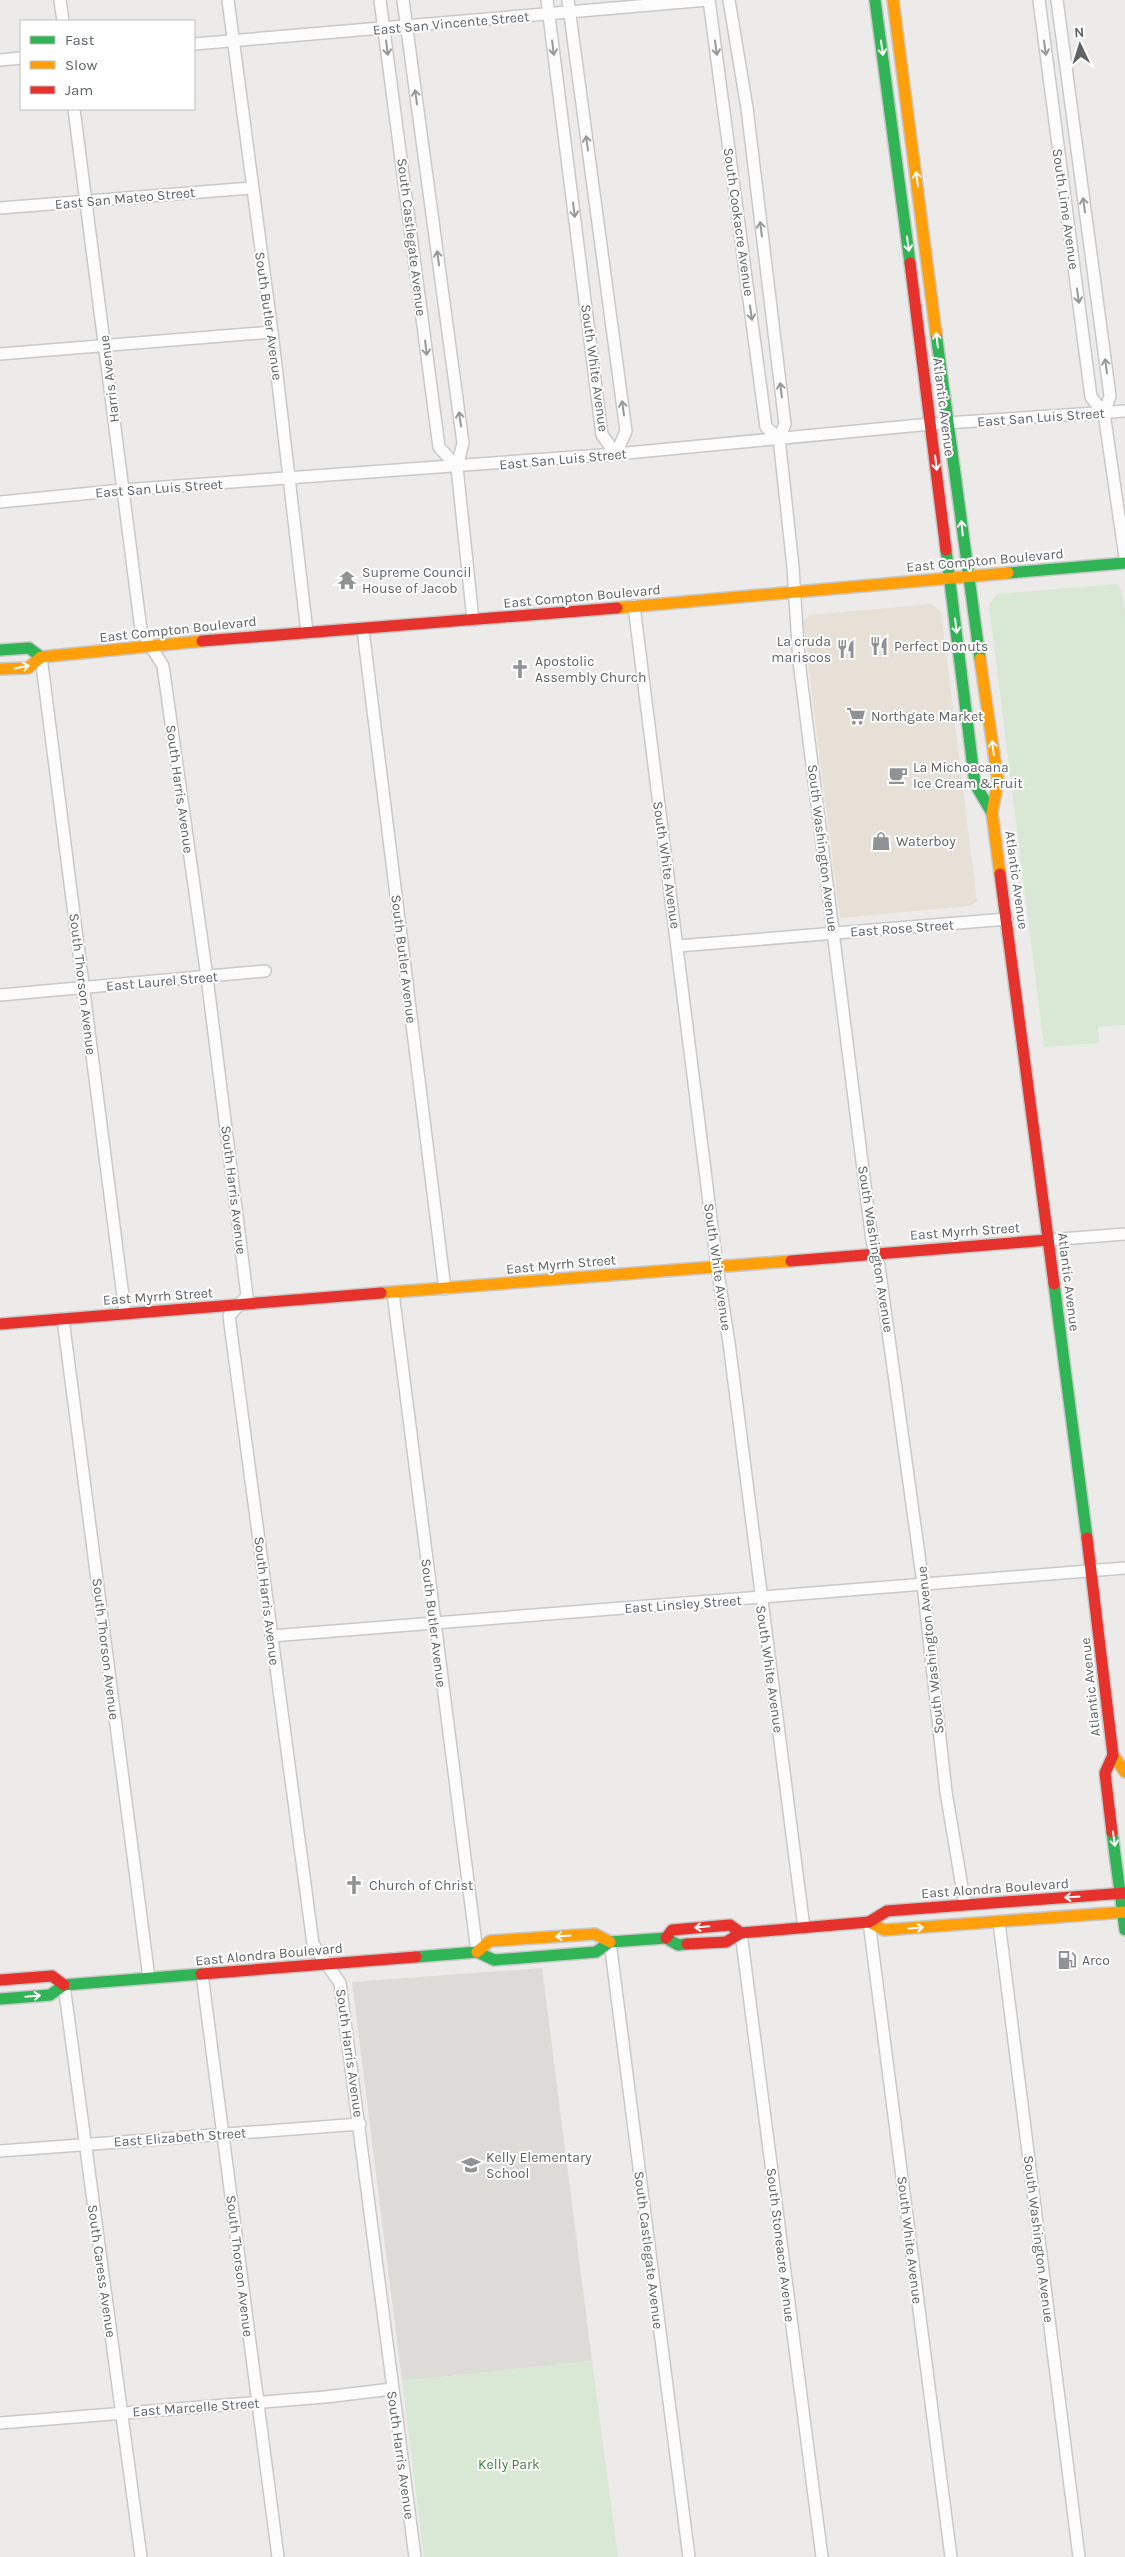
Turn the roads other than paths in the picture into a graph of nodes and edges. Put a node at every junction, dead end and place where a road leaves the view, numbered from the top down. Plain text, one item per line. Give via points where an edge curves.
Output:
1 (60, 0) edge
2 (228, 0) edge
3 (380, 0) edge
4 (403, 0) edge
5 (547, 0) edge
6 (568, 0) edge
7 (708, 0) edge
8 (729, 0) edge
9 (875, 0) edge
10 (893, 0) edge
11 (1039, 0) edge
12 (1057, 0) edge
13 (570, 13) junction
14 (549, 15) junction
15 (63, 20) edge
16 (407, 27) junction
17 (384, 28) junction
18 (233, 41) junction
19 (195, 44) edge
20 (20, 58) edge
21 (0, 60) edge
22 (74, 110) edge
23 (251, 188) junction
24 (86, 200) junction
25 (0, 208) edge
26 (272, 332) junction
27 (105, 346) junction
28 (0, 354) edge
29 (1125, 411) edge
30 (1104, 413) junction
31 (931, 424) junction
32 (948, 424) junction
33 (779, 438) junction
34 (616, 454) junction
35 (457, 467) junction
36 (290, 478) junction
37 (122, 490) junction
38 (0, 502) edge
39 (1125, 556) edge
40 (1125, 563) edge
41 (967, 576) junction
42 (950, 578) junction
43 (794, 592) junction
44 (634, 606) junction
45 (473, 620) junction
46 (363, 630) junction
47 (307, 632) junction
48 (150, 646) junction
49 (0, 650) edge
50 (41, 657) junction
51 (0, 669) edge
52 (992, 813) junction
53 (1007, 920) junction
54 (833, 933) junction
55 (678, 946) junction
56 (264, 971) dead end
57 (207, 977) junction
58 (83, 987) junction
59 (0, 995) edge
60 (1125, 1234) edge
61 (1048, 1240) junction
62 (875, 1254) junction
63 (717, 1266) junction
64 (445, 1289) junction
65 (393, 1293) junction
66 (239, 1305) junction
67 (126, 1312) junction
68 (63, 1319) junction
69 (0, 1324) edge
70 (1125, 1568) edge
71 (1091, 1572) junction
72 (923, 1584) junction
73 (760, 1598) junction
74 (434, 1623) junction
75 (271, 1636) junction
76 (1113, 1755) junction
77 (1125, 1772) edge
78 (1123, 1893) edge
79 (966, 1904) junction
80 (1124, 1912) edge
81 (869, 1922) junction
82 (999, 1922) junction
83 (804, 1928) junction
84 (1125, 1930) edge
85 (741, 1933) junction
86 (666, 1938) junction
87 (610, 1942) junction
88 (477, 1952) junction
89 (327, 1964) junction
90 (202, 1974) junction
91 (149, 1978) junction
92 (0, 1980) edge
93 (64, 1985) junction
94 (0, 1999) edge
95 (360, 2124) junction
96 (223, 2134) junction
97 (85, 2144) junction
98 (0, 2151) edge
99 (392, 2389) junction
100 (257, 2402) junction
101 (121, 2413) junction
102 (0, 2423) edge
103 (141, 2557) edge
104 (278, 2557) edge
105 (415, 2557) edge
106 (689, 2557) edge
107 (822, 2557) edge
108 (951, 2557) edge
109 (1080, 2557) edge

1 - 15 street
2 - 18 street, South Butler Avenue
3 - 17 street, South Castlegate Avenue
4 - 16 street, South Castlegate Avenue
5 - 14 street, South White Avenue
6 - 13 street, South White Avenue
7 - 13 street, East San Vincente Street
7 -> 33 street, South Cookacre Avenue via 766,427
33 -> 8 street, South Cookacre Avenue via 785,424 747,108
9 -> 31 main road, Atlantic Avenue
32 -> 10 main road, Atlantic Avenue
11 -> 30 street, South Lime Avenue via 1091,397
30 -> 12 street, South Lime Avenue via 1110,396
13 - 14 street, East San Vincente Street
34 -> 13 street, South White Avenue via 626,431
14 - 16 street, East San Vincente Street
14 -> 34 street, South White Avenue via 602,435
16 - 17 street, East San Vincente Street
35 -> 16 street, South Castlegate Avenue via 463,443
17 - 18 street, East San Vincente Street
17 -> 35 street, South Castlegate Avenue via 439,447
18 - 19 street, East San Vincente Street
18 - 23 street, South Butler Avenue
20 - 21 street
22 - 24 street, Harris Avenue
23 - 24 street, East San Mateo Street
23 - 26 street, South Butler Avenue
24 - 25 street, East San Mateo Street
24 - 27 street, Harris Avenue
26 - 27 street
26 - 36 street, South Butler Avenue
27 - 28 street
27 - 37 street, Harris Avenue
29 - 30 street, East San Luis Street
30 - 32 street, East San Luis Street
30 - 39 street, South Lime Avenue
31 - 32 street, East San Luis Street
31 - 33 street, East San Luis Street
31 -> 42 main road, Atlantic Avenue
41 -> 32 main road, Atlantic Avenue
33 - 34 street, East San Luis Street
33 - 43 street, South Cookacre Avenue
34 - 35 street, East San Luis Street
35 - 36 street, East San Luis Street
35 - 45 street, South Castlegate Avenue
36 - 37 street, East San Luis Street
36 - 47 street, South Butler Avenue
37 - 38 street, East San Luis Street
37 - 48 street, Harris Avenue via 141,630
40 - 41 main road, East Compton Boulevard
41 - 42 main road, East Compton Boulevard
52 -> 41 main road, Atlantic Avenue via 998,781
42 - 43 main road, East Compton Boulevard
42 -> 52 main road, Atlantic Avenue via 975,784
43 - 44 main road, East Compton Boulevard
43 - 54 street, South Washington Avenue via 800,670
44 - 45 main road, East Compton Boulevard
44 - 55 street, South White Avenue
45 - 46 main road, East Compton Boulevard
46 - 47 main road, East Compton Boulevard
46 - 64 street, South Butler Avenue
47 - 48 main road, East Compton Boulevard
48 - 50 main road, East Compton Boulevard
48 - 57 street, South Harris Avenue via 163,666
49 - 50 main road, East Compton Boulevard via 29,648
51 -> 50 main road, East Compton Boulevard via 28,668
50 - 58 street, South Thorson Avenue
52 - 53 main road, Atlantic Avenue
53 - 54 street, East Rose Street
53 - 61 main road, Atlantic Avenue
54 - 55 street, East Rose Street
54 - 62 street, South Washington Avenue
55 - 63 street, South White Avenue
56 - 57 street, East Laurel Street
57 - 58 street, East Laurel Street
57 - 66 street, South Harris Avenue via 247,1296
58 - 59 street, East Laurel Street
58 - 67 street, South Thorson Avenue
60 - 61 street, East Myrrh Street
61 - 62 main road, East Myrrh Street
61 - 71 main road, Atlantic Avenue
62 - 63 main road, East Myrrh Street
62 - 72 street, South Washington Avenue
63 - 64 main road, East Myrrh Street
63 - 73 street, South White Avenue
64 - 65 main road, East Myrrh Street
65 - 66 main road, East Myrrh Street
65 - 74 street, South Butler Avenue
66 - 67 main road, East Myrrh Street
66 - 75 street, South Harris Avenue via 230,1316
67 - 68 main road, East Myrrh Street
68 - 69 main road, East Myrrh Street
68 - 91 street, South Thorson Avenue
70 - 71 street, East Linsley Street
71 - 72 street, East Linsley Street
71 - 76 main road, Atlantic Avenue
72 - 73 street, East Linsley Street
72 - 79 street, South Washington Avenue via 946,1792
73 - 74 street, East Linsley Street
73 - 83 street, South White Avenue
74 - 75 street, East Linsley Street
74 - 88 street, South Butler Avenue
75 - 89 street, South Harris Avenue via 313,1944
76 - 77 main road, Atlantic Avenue
76 -> 78 main road, Atlantic Avenue via 1105,1773
78 -> 79 main road, East Alondra Boulevard
78 - 80 main road, Atlantic Avenue
79 - 81 main road, East Alondra Boulevard via 887,1911
80 - 82 main road, East Alondra Boulevard
80 - 84 main road, Atlantic Avenue
81 -> 82 main road, East Alondra Boulevard via 884,1930
81 - 83 main road, East Alondra Boulevard
81 - 108 street, South White Avenue
82 - 109 street, South Washington Avenue
83 - 85 main road, East Alondra Boulevard
85 - 86 main road, East Alondra Boulevard via 726,1942 678,1945
85 -> 86 main road, East Alondra Boulevard via 730,1925 672,1930
85 - 107 street, South Stoneacre Avenue
86 - 87 main road, East Alondra Boulevard
87 - 88 main road, East Alondra Boulevard via 596,1952 494,1960
87 -> 88 main road, East Alondra Boulevard via 595,1934 490,1941
87 - 106 street, South Castlegate Avenue
88 - 89 main road, East Alondra Boulevard
89 - 90 main road, East Alondra Boulevard
89 - 95 street, South Harris Avenue via 340,1983
90 - 91 main road, East Alondra Boulevard
90 - 96 street, South Thorson Avenue
91 - 93 main road, East Alondra Boulevard
92 - 93 main road, East Alondra Boulevard via 52,1976
94 -> 93 main road, East Alondra Boulevard via 50,1995
93 - 97 street, South Caress Avenue
95 - 96 street, East Elizabeth Street
95 - 99 street, South Harris Avenue
96 - 97 street, East Elizabeth Street
96 - 100 street, South Thorson Avenue
97 - 98 street, East Elizabeth Street
97 - 101 street, South Caress Avenue
99 - 100 street, East Marcelle Street
99 - 105 street, South Harris Avenue
100 - 101 street, East Marcelle Street
100 - 104 street, South Thorson Avenue
101 - 102 street, East Marcelle Street
101 - 103 street, South Caress Avenue

